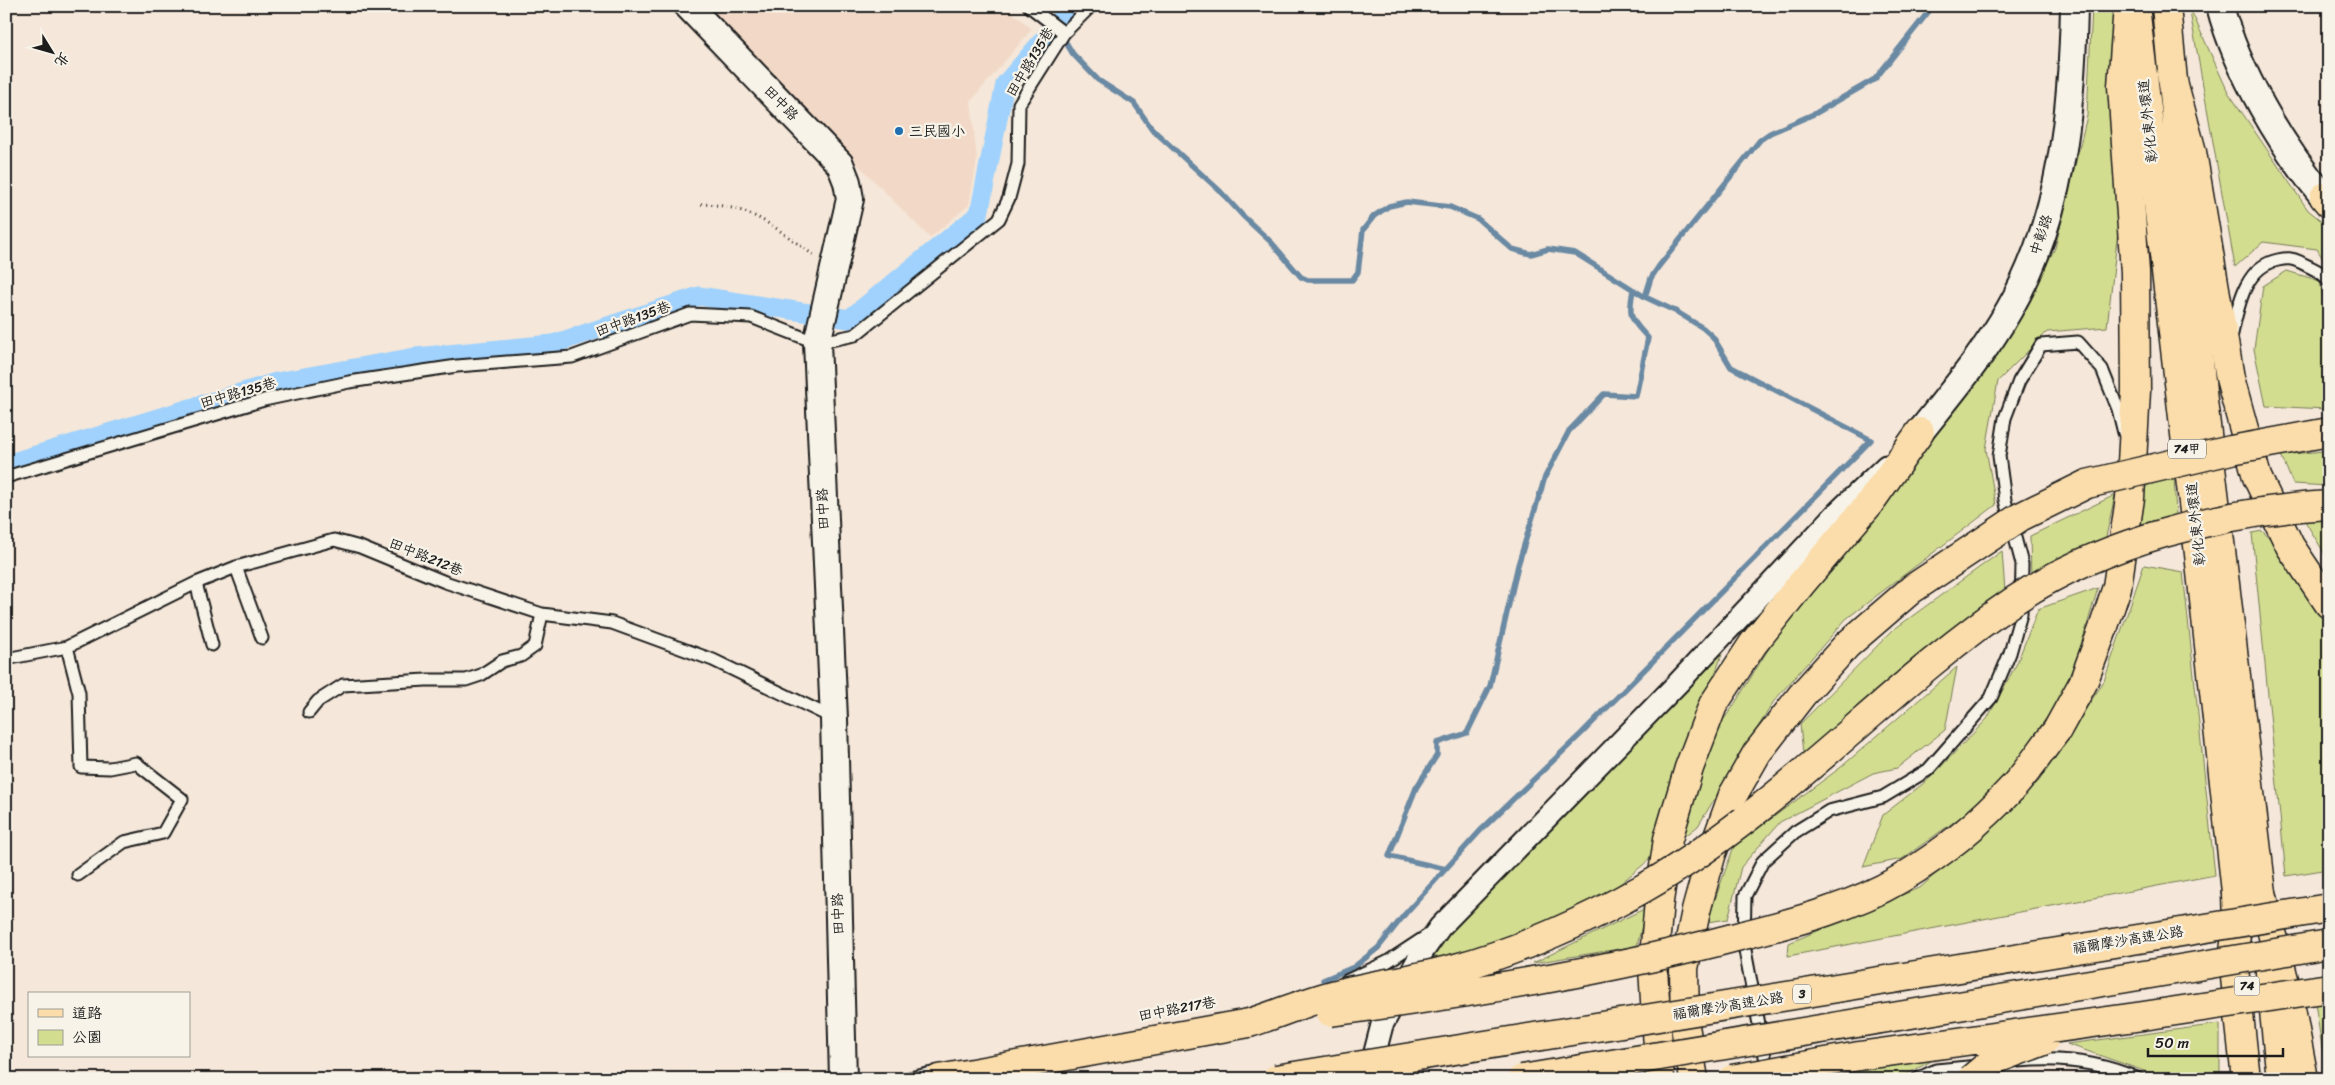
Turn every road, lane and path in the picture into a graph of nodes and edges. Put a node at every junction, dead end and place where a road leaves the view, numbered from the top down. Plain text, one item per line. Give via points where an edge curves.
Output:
1 (688, 6) edge
2 (1029, 6) edge
3 (1091, 6) edge
4 (2074, 6) edge
5 (2128, 6) edge
6 (2135, 6) edge
7 (2166, 6) edge
8 (2220, 6) edge
9 (1064, 33) junction
10 (2171, 74) junction
11 (2327, 200) edge
12 (701, 204) dead end
13 (834, 270) junction
14 (2329, 281) edge
15 (821, 324) junction
16 (2227, 355) junction
17 (1920, 432) junction
18 (2329, 432) edge
19 (2132, 466) junction
20 (6, 477) edge
21 (2329, 505) edge
22 (236, 567) junction
23 (196, 583) junction
24 (2329, 604) edge
25 (542, 614) junction
26 (262, 638) dead end
27 (212, 645) dead end
28 (67, 647) junction
29 (6, 658) edge
30 (309, 712) dead end
31 (834, 719) junction
32 (78, 875) dead end
33 (2249, 892) junction
34 (2329, 908) edge
35 (1440, 927) junction
36 (2329, 944) edge
37 (2329, 988) edge
38 (2143, 1016) junction
39 (1250, 1017) junction
40 (1157, 1028) dead end
41 (843, 1079) edge
42 (905, 1079) edge
43 (939, 1079) edge
44 (1276, 1079) edge
45 (1368, 1079) edge
46 (1522, 1079) edge
47 (1660, 1079) edge
48 (1694, 1079) edge
49 (1732, 1079) edge
50 (1769, 1079) edge
51 (1916, 1079) edge
52 (1972, 1079) edge
53 (2139, 1079) edge
54 (2246, 1079) edge
55 (2257, 1079) edge
56 (2281, 1079) edge
57 (2304, 1079) edge

1 - 13 street, 田中路 via 840,164 850,199
2 - 9 lane
3 - 9 lane, 田中路135巷
4 - 17 street, 中彰路 via 2072,76 2065,139 2054,199 2039,242 2025,280 2005,317
5 - 19 main road via 2122,86 2135,272 2136,391
6 - 33 main road, 彰化東外環道 / 74甲 via 2197,535
7 - 10 main road, 彰化東外環道 / 74甲
8 - 11 street via 2225,28 2276,129 2303,172
9 - 15 lane, 田中路135巷 via 1019,104 1018,164 1009,198 999,219 855,335
10 - 16 main road via 2192,152
10 - 33 main road, 彰化東外環道 / 74甲
12 - 13 path via 730,206 761,217
13 - 15 street, 田中路
14 - 16 lane via 2324,273 2291,258 2266,262 2243,291
15 - 20 lane, 田中路135巷 via 690,314 572,357 448,367 349,382 264,400
15 - 31 street, 田中路 via 821,470
16 - 24 main road via 2230,378 2258,476 2290,546
17 - 35 street
17 - 47 main road via 1869,504 1753,644 1713,704 1689,768 1668,839 1659,901 1653,968
18 - 48 main road, bridge via 2231,450 2088,484 2020,517 1912,589 1848,645 1802,695 1757,753 1733,795 1711,856 1684,968 1685,1026
19 - 39 main road, bridge via 2117,587 2083,683 2057,730 2016,783 1972,828 1901,878 1861,900 1672,955 1431,998
19 - 50 lane via 2118,409 2102,369 2078,342 2041,345 2019,382 2008,409 1999,456 2005,500 2022,564 2021,614 2010,653 1991,698 1928,770 1883,797 1829,811 1795,832 1763,861 1745,896 1744,944
21 - 39 main road, bridge via 2293,507 2218,519 2078,564 2016,600 1710,847 1641,890 1511,950 1457,968
22 - 23 lane, 田中路212巷
22 - 25 lane, 田中路212巷 via 334,540
22 - 26 lane
23 - 27 lane
23 - 28 lane, 田中路212巷
25 - 30 lane via 535,646 482,674 466,680 343,685 318,701
25 - 31 lane, 田中路212巷 via 612,623 713,660
28 - 29 lane, 田中路212巷
28 - 32 lane via 79,693 81,767 110,768 136,764 182,799 163,833 124,842
31 - 41 street, 田中路
33 - 54 main road via 2238,927 2233,959
33 - 55 main road, 74
33 - 56 main road, 74
33 - 57 main road via 2290,1003
34 - 44 main road, 福爾摩沙高速公路 / 3, bridge
35 - 39 lane via 1387,962 1308,1000
35 - 45 street via 1421,954 1382,1025
36 - 46 main road, bridge
37 - 38 main road, bridge
38 - 49 main road, bridge via 1859,1056
38 - 52 main road, bridge via 2031,1044 1994,1060
39 - 43 main road
40 - 42 lane, 田中路217巷
51 - 53 lane via 1936,1070 2046,1058 2113,1067

